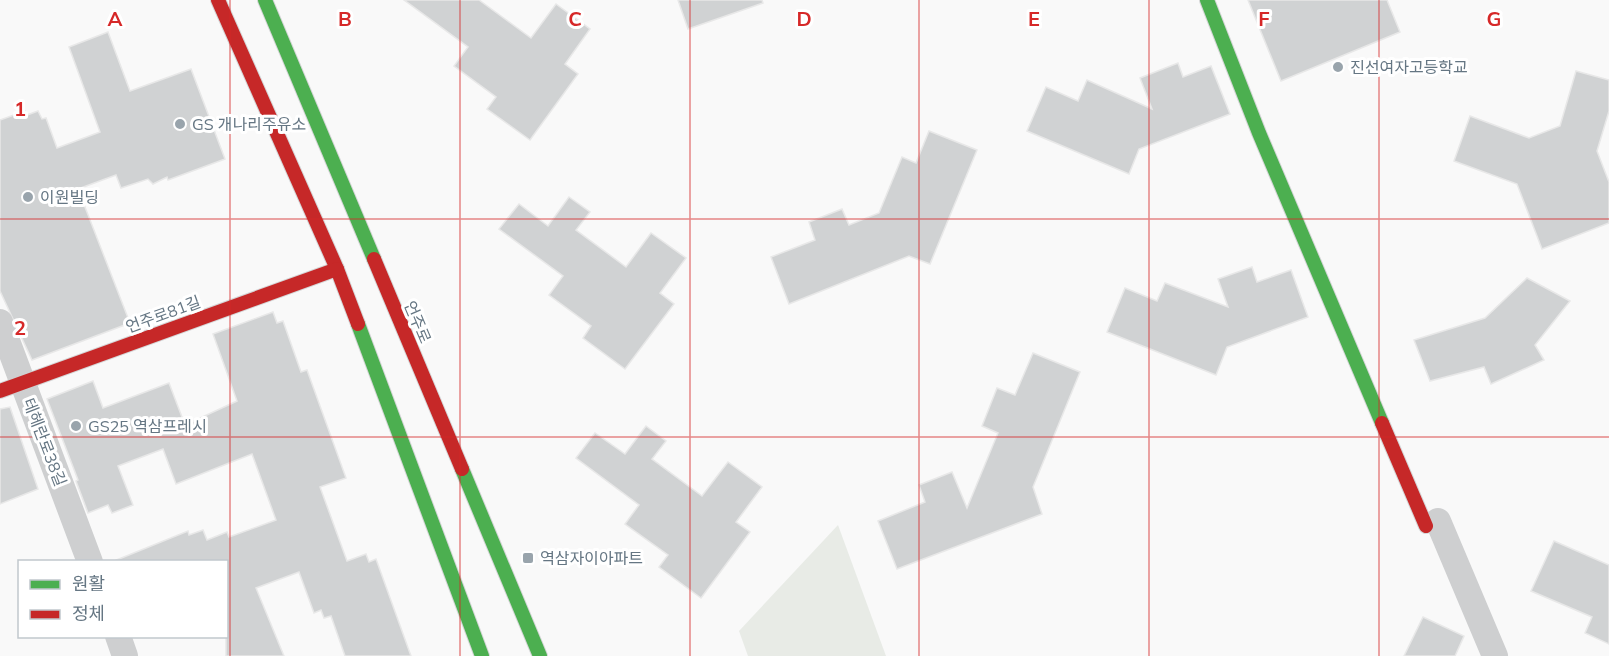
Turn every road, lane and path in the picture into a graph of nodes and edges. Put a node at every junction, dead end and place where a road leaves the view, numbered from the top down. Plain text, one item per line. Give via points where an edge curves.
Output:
1 (218, 0) edge
2 (265, 0) edge
3 (1207, 0) edge
4 (337, 269) junction
5 (0, 322) edge
6 (12, 387) edge
7 (1432, 523) joint
8 (90, 560) edge
9 (119, 638) edge
10 (480, 655) edge
11 (125, 656) edge
12 (540, 656) edge
13 (1495, 656) edge

1 - 4 main road
2 - 12 main road, 언주로
3 - 7 main road via 1259,133
4 - 6 main road, 언주로81길
4 - 10 main road
5 - 6 street, 테헤란로38길
6 - 8 street, 테헤란로38길
7 - 13 street
9 - 11 street

